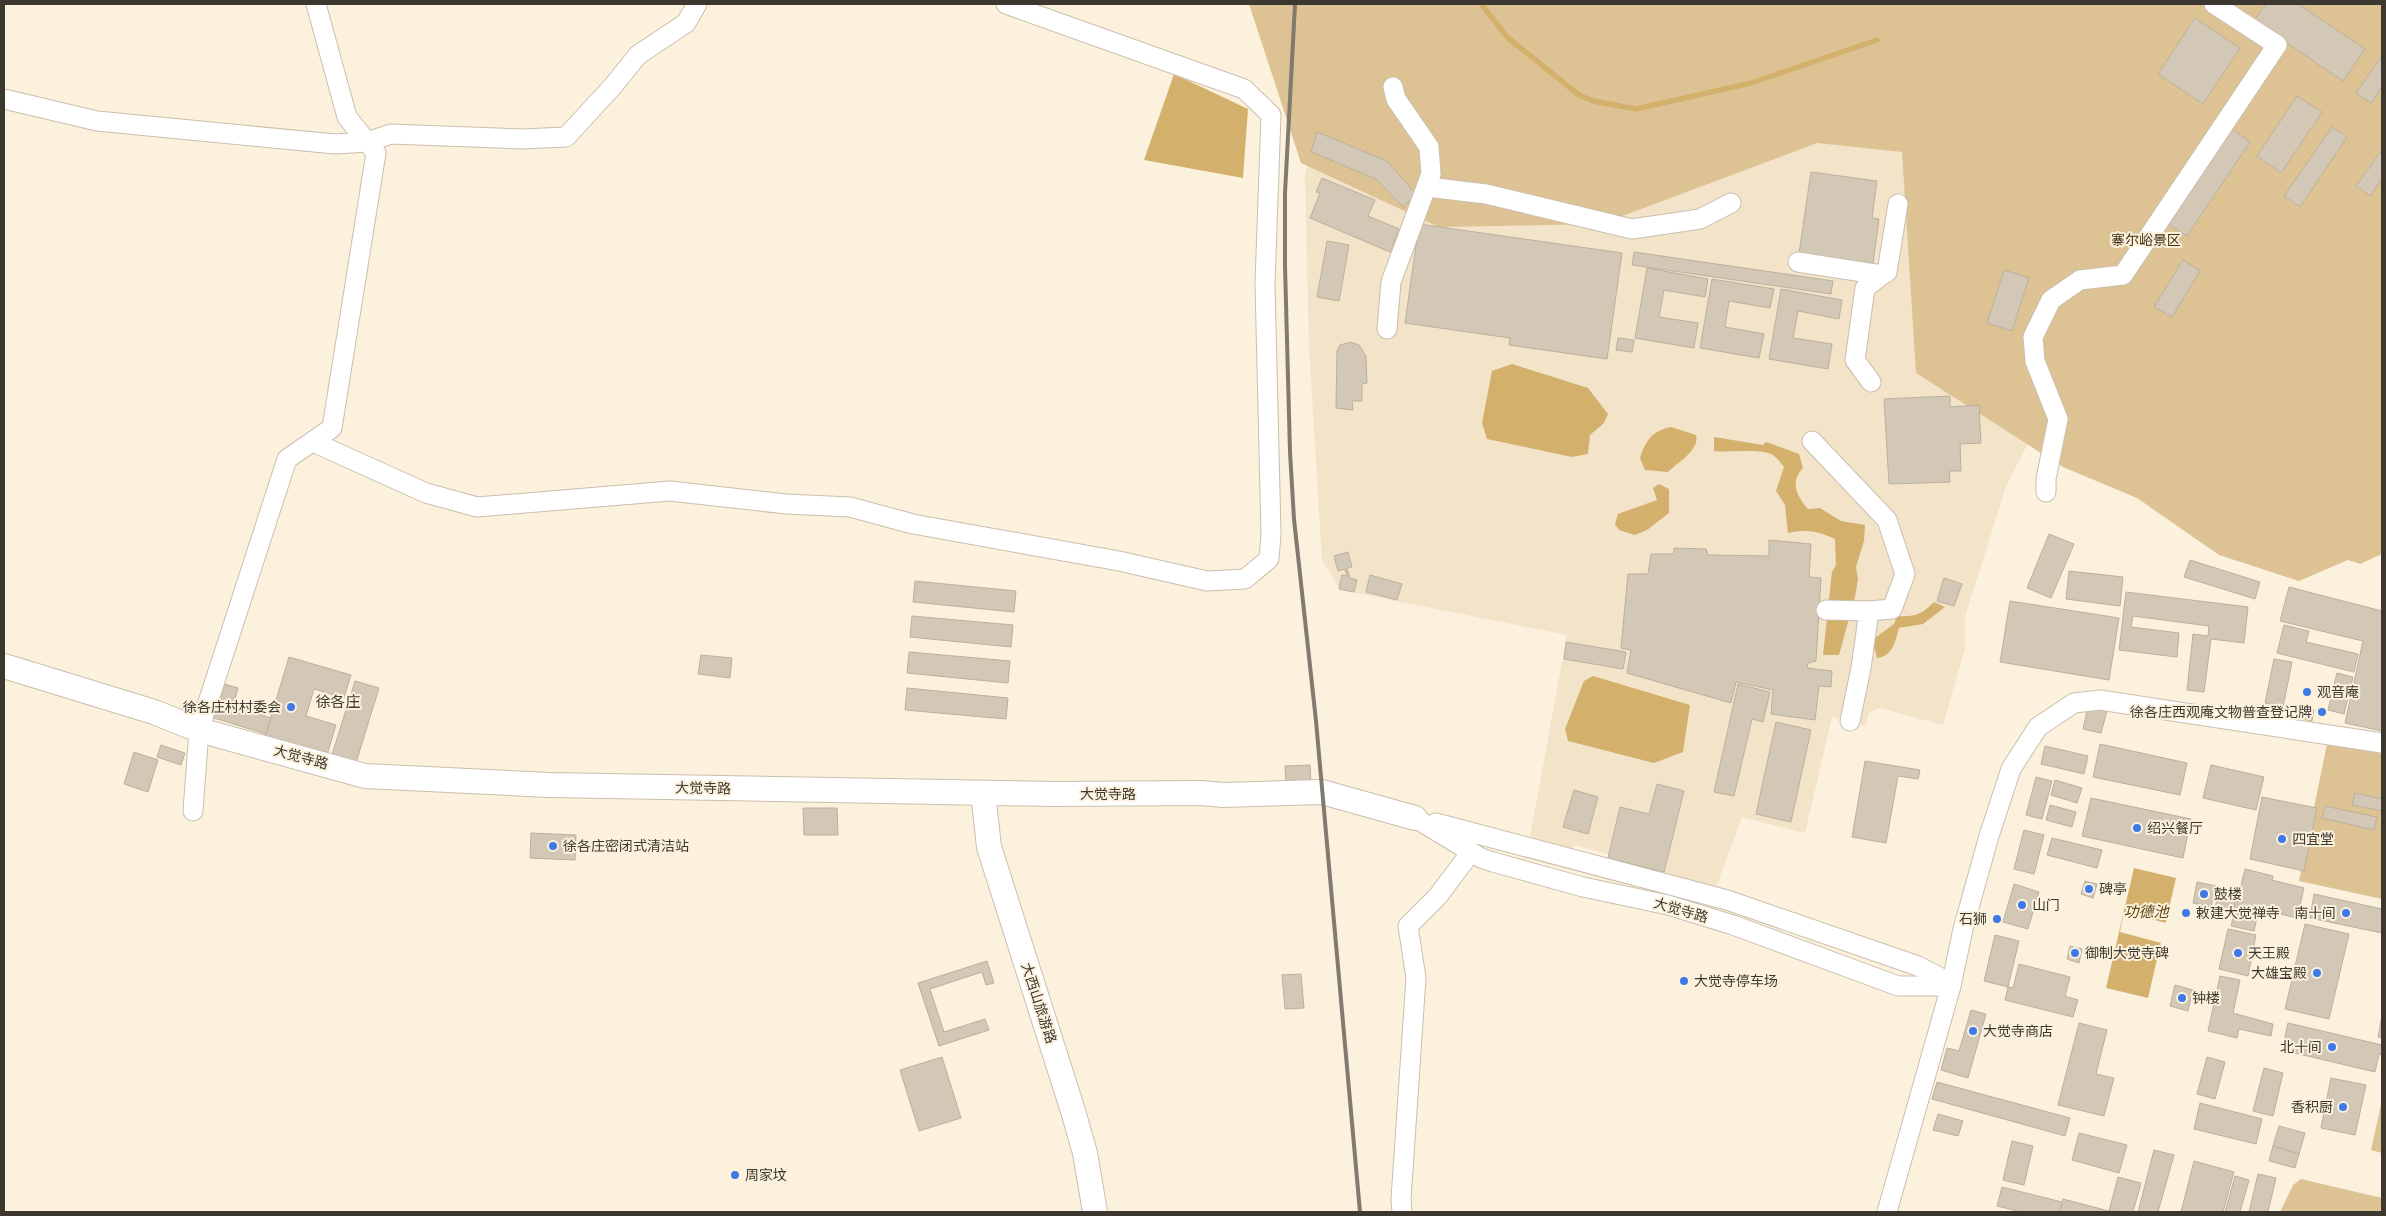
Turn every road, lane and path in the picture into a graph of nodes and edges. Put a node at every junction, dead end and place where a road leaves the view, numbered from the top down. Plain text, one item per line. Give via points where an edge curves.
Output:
1 (316, 4) edge
2 (697, 4) edge
3 (1006, 4) edge
4 (2214, 4) edge
5 (1393, 87) dead end
6 (4, 99) edge
7 (367, 142) junction
8 (1426, 187) junction
9 (1731, 203) dead end
10 (1898, 204) dead end
11 (1798, 262) dead end
12 (1882, 275) junction
13 (1387, 329) dead end
14 (1871, 382) dead end
15 (1812, 441) dead end
16 (313, 442) junction
17 (2046, 492) dead end
18 (1826, 610) dead end
19 (1869, 612) junction
20 (4, 666) edge
21 (1850, 721) dead end
22 (198, 730) junction
23 (2382, 743) edge
24 (983, 793) junction
25 (193, 811) dead end
26 (1416, 818) junction
27 (1471, 852) junction
28 (1951, 986) junction
29 (1095, 1212) edge
30 (1402, 1212) edge
31 (1887, 1212) edge

1 - 7 street via 347,117
2 - 7 street via 686,23 638,55 566,136 522,139 390,134
3 - 16 street via 1244,89 1271,115 1265,284 1271,534 1269,559 1245,579 1207,581 1119,561 913,524 850,507 786,504 670,491 477,507 426,493
4 - 17 street via 2277,45 2123,275 2080,280 2052,300 2032,337 2035,361 2058,419
5 - 8 street via 1396,99 1429,147 1432,174
6 - 7 street via 97,120 336,144
7 - 16 street via 376,153 332,428
8 - 9 street via 1486,194 1632,228 1700,219
8 - 13 street via 1391,282
10 - 12 street via 1887,272
11 - 12 street
12 - 14 street via 1865,288 1855,360
15 - 19 street via 1887,520 1905,574 1892,609
16 - 22 street via 287,459
18 - 19 street
19 - 21 street
20 - 22 street, 大觉寺路 via 154,712
22 - 24 street, 大觉寺路 via 365,776 550,785
22 - 25 street
23 - 28 street via 2100,700 2074,703 2038,727 2010,769
24 - 26 street, 大觉寺路 via 1224,795 1322,792
24 - 29 street, 大西山旅游路 via 989,847 1073,1111 1085,1153
26 - 27 street, 大觉寺路
26 - 28 street, 大觉寺路 via 1728,900 1909,963
27 - 28 street, 大觉寺路 via 1492,862 1668,905 1733,925 1898,986
27 - 30 street via 1438,896 1408,926 1416,978
28 - 31 street

